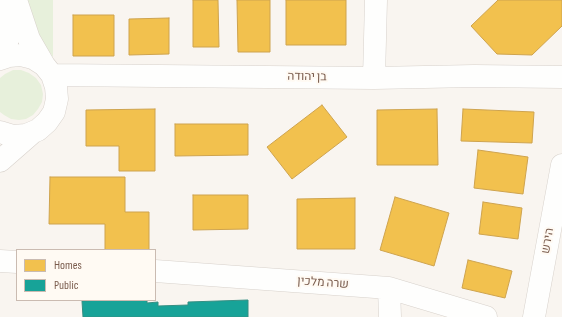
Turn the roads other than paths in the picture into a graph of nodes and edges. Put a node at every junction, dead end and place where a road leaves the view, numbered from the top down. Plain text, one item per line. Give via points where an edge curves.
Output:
1 (10, 0) edge
2 (16, 0) edge
3 (376, 0) edge
4 (0, 58) edge
5 (48, 70) junction
6 (562, 77) edge
7 (374, 78) junction
8 (0, 132) edge
9 (32, 133) junction
10 (0, 161) edge
11 (562, 165) edge
12 (0, 261) edge
13 (16, 262) edge
14 (156, 271) edge
15 (390, 288) junction
16 (390, 317) edge
17 (486, 317) edge
18 (534, 317) edge

1 - 4 street via 8,39
2 - 5 street via 29,39
3 - 7 street
4 - 5 street via 21,55 33,58
5 - 7 street, בן יהודה
5 - 9 street via 56,87 54,112 47,122
6 - 7 street, בן יהודה
8 - 9 street via 13,136
9 - 10 street
11 - 18 street, הירש
12 - 13 street
14 - 15 street, שרה מלכין
15 - 16 street
15 - 17 street, שרה מלכין

